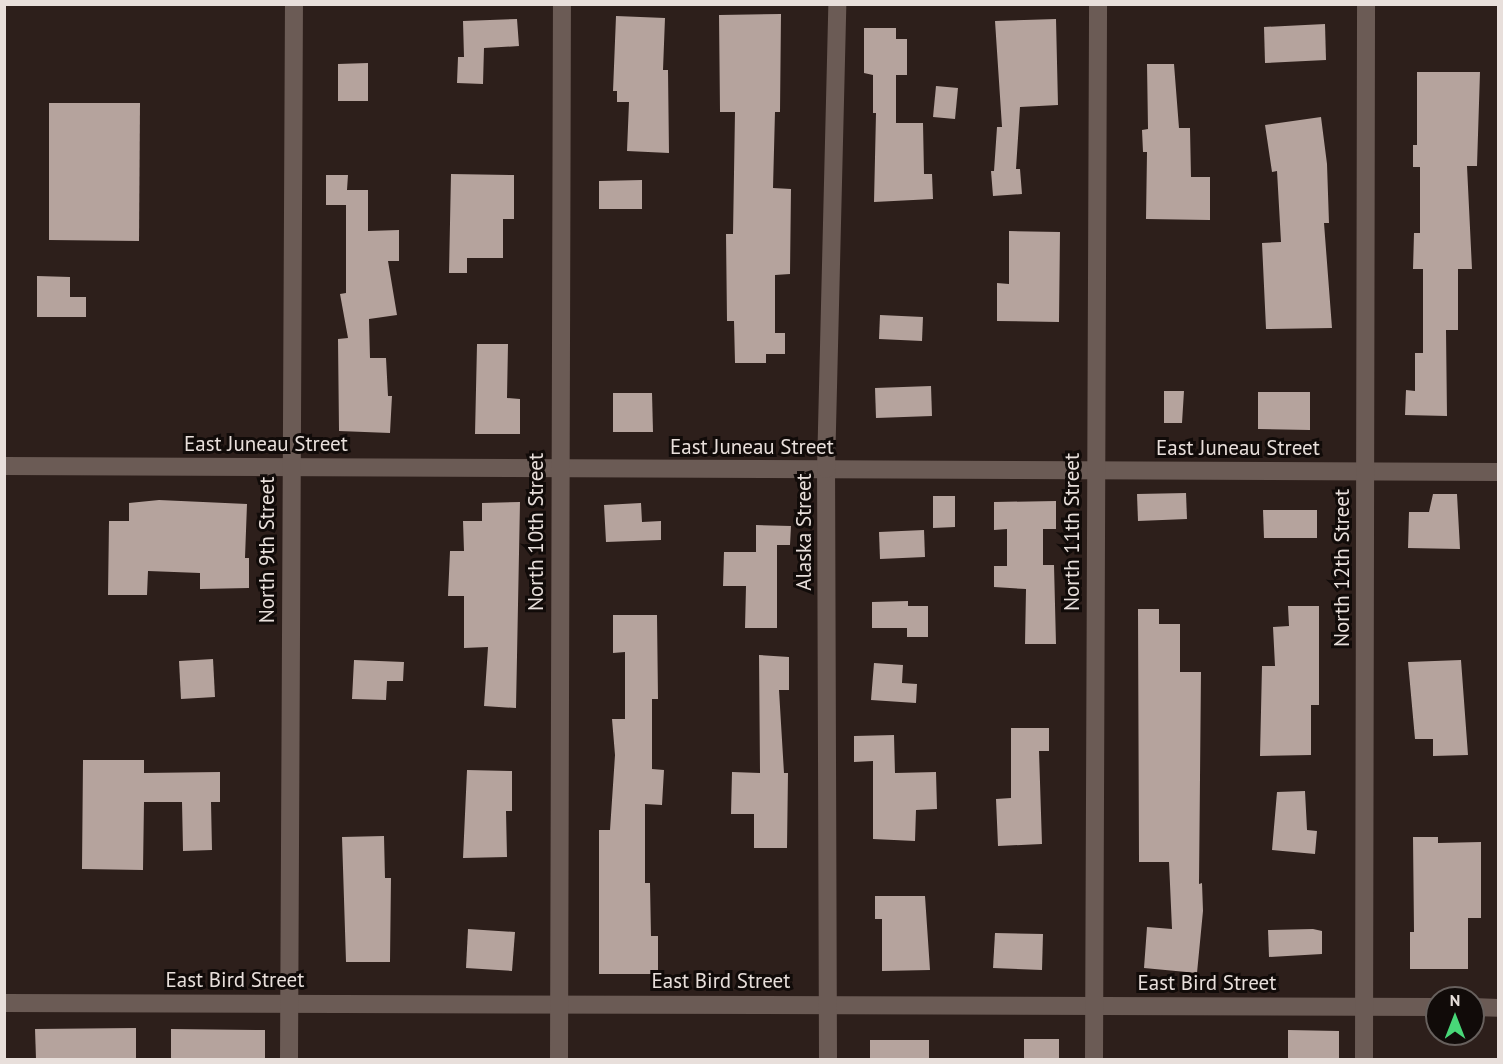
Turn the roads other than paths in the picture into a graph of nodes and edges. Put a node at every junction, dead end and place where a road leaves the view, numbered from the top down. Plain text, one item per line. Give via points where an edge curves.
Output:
1 (294, 4) edge
2 (562, 4) edge
3 (837, 4) edge
4 (1098, 4) edge
5 (1366, 4) edge
6 (4, 466) edge
7 (290, 467) junction
8 (559, 469) junction
9 (826, 469) junction
10 (1094, 470) junction
11 (1365, 472) junction
12 (1498, 472) edge
13 (4, 1003) edge
14 (289, 1003) junction
15 (559, 1003) junction
16 (828, 1004) junction
17 (1094, 1005) junction
18 (1364, 1005) junction
19 (1425, 1007) edge
20 (289, 1059) edge
21 (559, 1059) edge
22 (828, 1059) edge
23 (1094, 1059) edge
24 (1364, 1059) edge

1 - 7 street, North 9th Street
2 - 8 street, North 10th Street
3 - 9 street, Alaska Street
4 - 10 street, North 11th Street
5 - 11 street, North 12th Street
6 - 7 street, East Juneau Street
7 - 8 street, East Juneau Street
7 - 14 street, North 9th Street
8 - 9 street, East Juneau Street
8 - 15 street, North 10th Street
9 - 10 street, East Juneau Street
9 - 16 street, Alaska Street
10 - 11 street, East Juneau Street
10 - 17 street, North 11th Street
11 - 12 street, East Juneau Street
11 - 18 street, North 12th Street
13 - 14 street, East Bird Street
14 - 15 street, East Bird Street
14 - 20 street, North 9th Street
15 - 16 street, East Bird Street
15 - 21 street, North 10th Street
16 - 17 street, East Bird Street
16 - 22 street, Alaska Street
17 - 18 street, East Bird Street
17 - 23 street, North 11th Street
18 - 19 street, East Bird Street
18 - 24 street, North 12th Street

